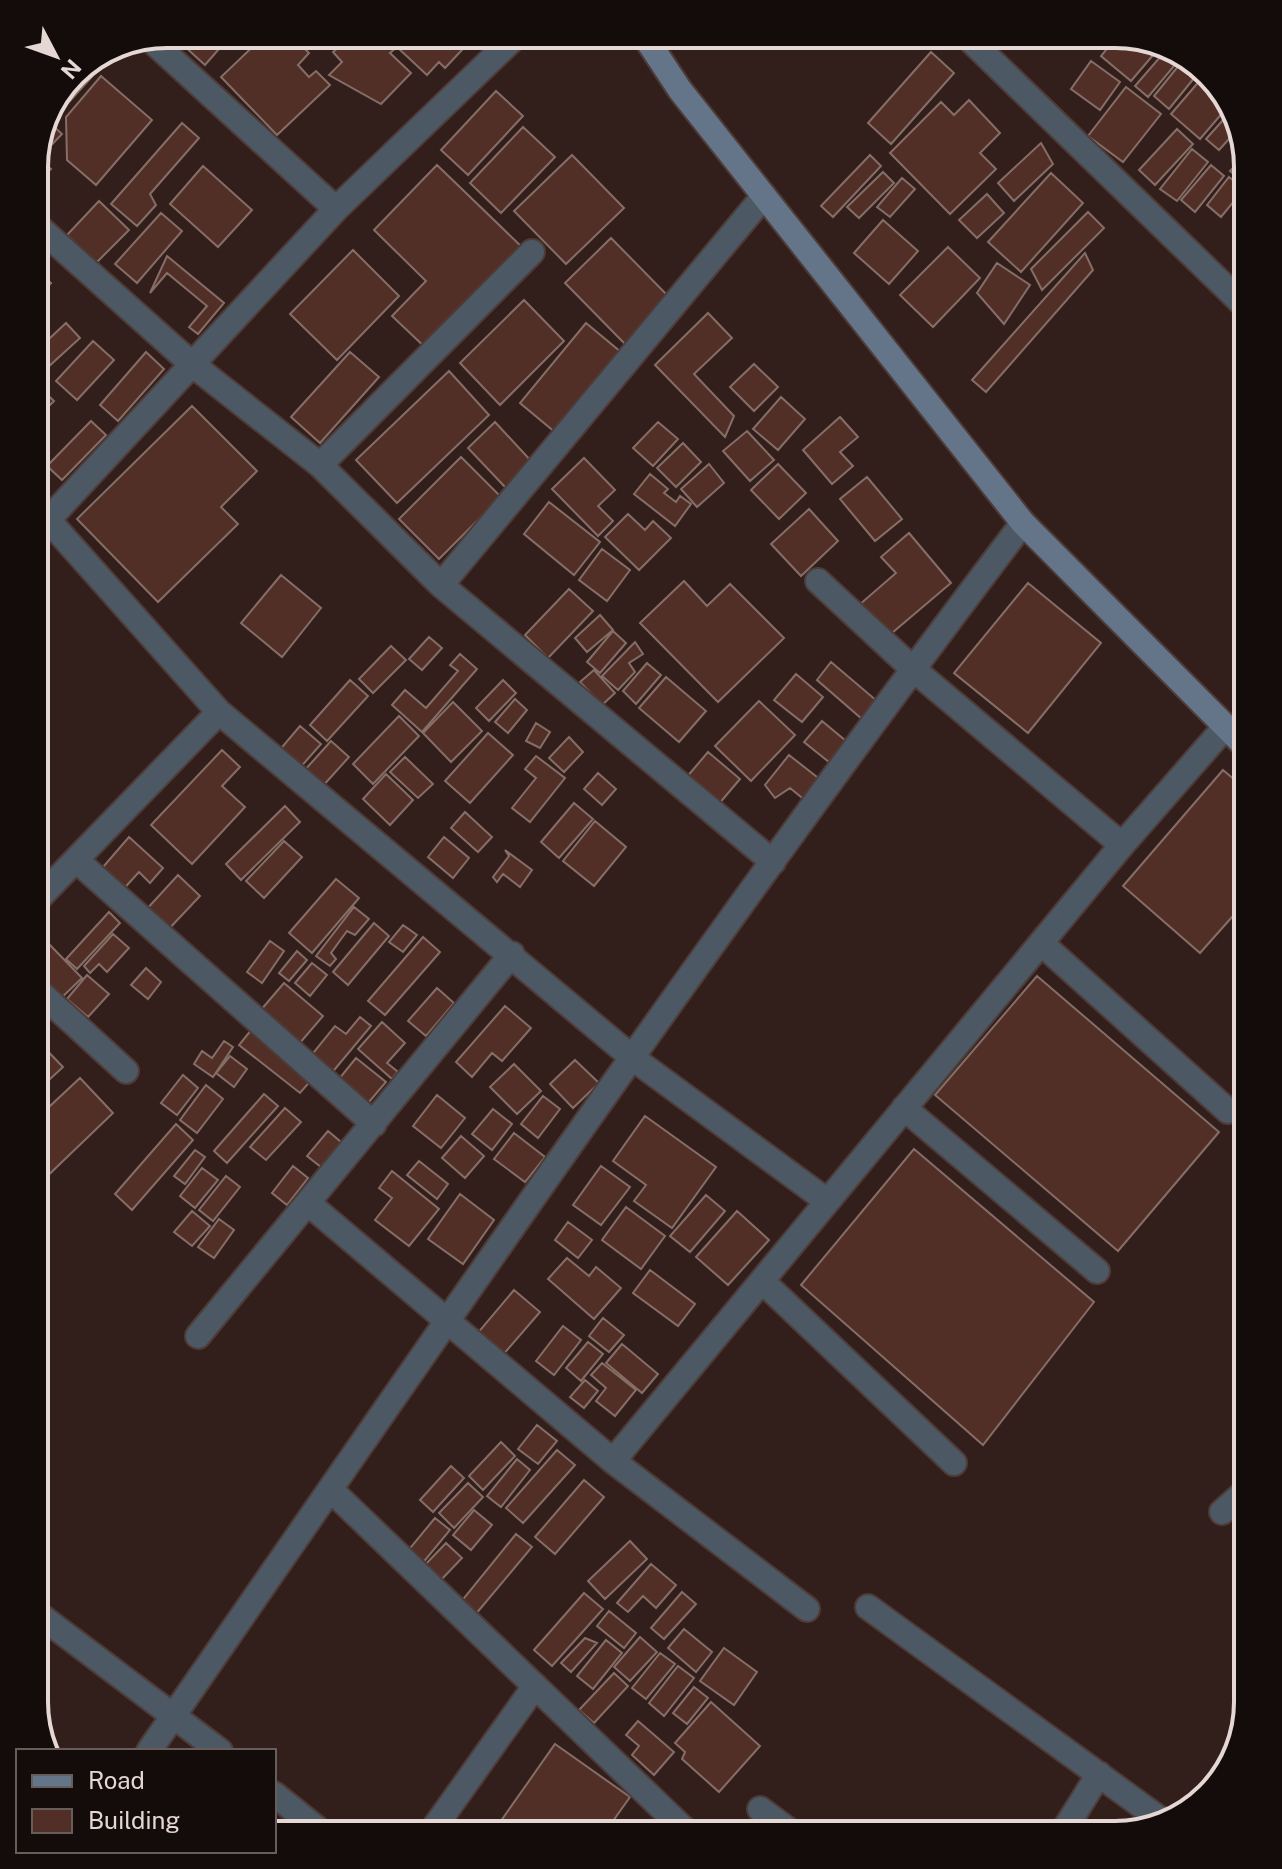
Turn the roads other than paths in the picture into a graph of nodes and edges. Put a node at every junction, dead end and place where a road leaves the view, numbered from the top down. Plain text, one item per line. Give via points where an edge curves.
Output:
1 (503, 48) edge
2 (655, 48) edge
3 (978, 48) edge
4 (160, 49) edge
5 (764, 196) junction
6 (336, 209) junction
7 (48, 236) edge
8 (532, 252) dead end
9 (1234, 295) edge
10 (193, 365) junction
11 (320, 465) junction
12 (48, 510) edge
13 (1023, 523) junction
14 (48, 529) edge
15 (818, 581) dead end
16 (441, 585) junction
17 (913, 669) junction
18 (219, 712) junction
19 (1226, 726) junction
20 (1234, 734) edge
21 (1122, 845) junction
22 (76, 860) junction
23 (773, 862) junction
24 (48, 889) edge
25 (1041, 943) junction
26 (512, 954) junction
27 (48, 1000) edge
28 (634, 1059) junction
29 (126, 1071) dead end
30 (904, 1108) junction
31 (1228, 1111) dead end
32 (374, 1124) junction
33 (827, 1201) junction
34 (309, 1204) junction
35 (1097, 1271) dead end
36 (763, 1282) junction
37 (448, 1319) junction
38 (198, 1336) dead end
39 (613, 1461) junction
40 (954, 1463) dead end
41 (332, 1491) junction
42 (1234, 1501) edge
43 (1222, 1512) dead end
44 (868, 1607) dead end
45 (807, 1609) dead end
46 (48, 1621) edge
47 (535, 1686) junction
48 (174, 1715) junction
49 (150, 1749) edge
50 (217, 1749) edge
51 (1099, 1774) junction
52 (276, 1796) edge
53 (760, 1809) dead end
54 (1154, 1814) edge
55 (308, 1821) edge
56 (439, 1821) edge
57 (675, 1821) edge
58 (776, 1821) edge
59 (1070, 1821) edge

1 - 6 street
2 - 5 street via 680,90
3 - 9 street
4 - 6 street
5 - 13 street
5 - 16 street
6 - 10 street
7 - 10 street
8 - 11 street
10 - 11 street
10 - 12 street
11 - 16 street
13 - 17 street
13 - 19 street
14 - 18 street
15 - 17 street
16 - 23 street
17 - 21 street
17 - 23 street
18 - 22 street
18 - 26 street
19 - 20 street
19 - 21 street
21 - 25 street
22 - 24 street
22 - 32 street
23 - 28 street
25 - 30 street
25 - 31 street
26 - 28 street
26 - 32 street
27 - 29 street
28 - 33 street
28 - 37 street
30 - 33 street
30 - 35 street
32 - 34 street
33 - 36 street
34 - 37 street
34 - 38 street
36 - 39 street
36 - 40 street
37 - 39 street
37 - 41 street
39 - 45 street
41 - 47 street
41 - 48 street
42 - 43 street
44 - 51 street
46 - 48 street
47 - 56 street
47 - 57 street
48 - 49 street
48 - 50 street
51 - 54 street
51 - 59 street
52 - 55 street
53 - 58 street

